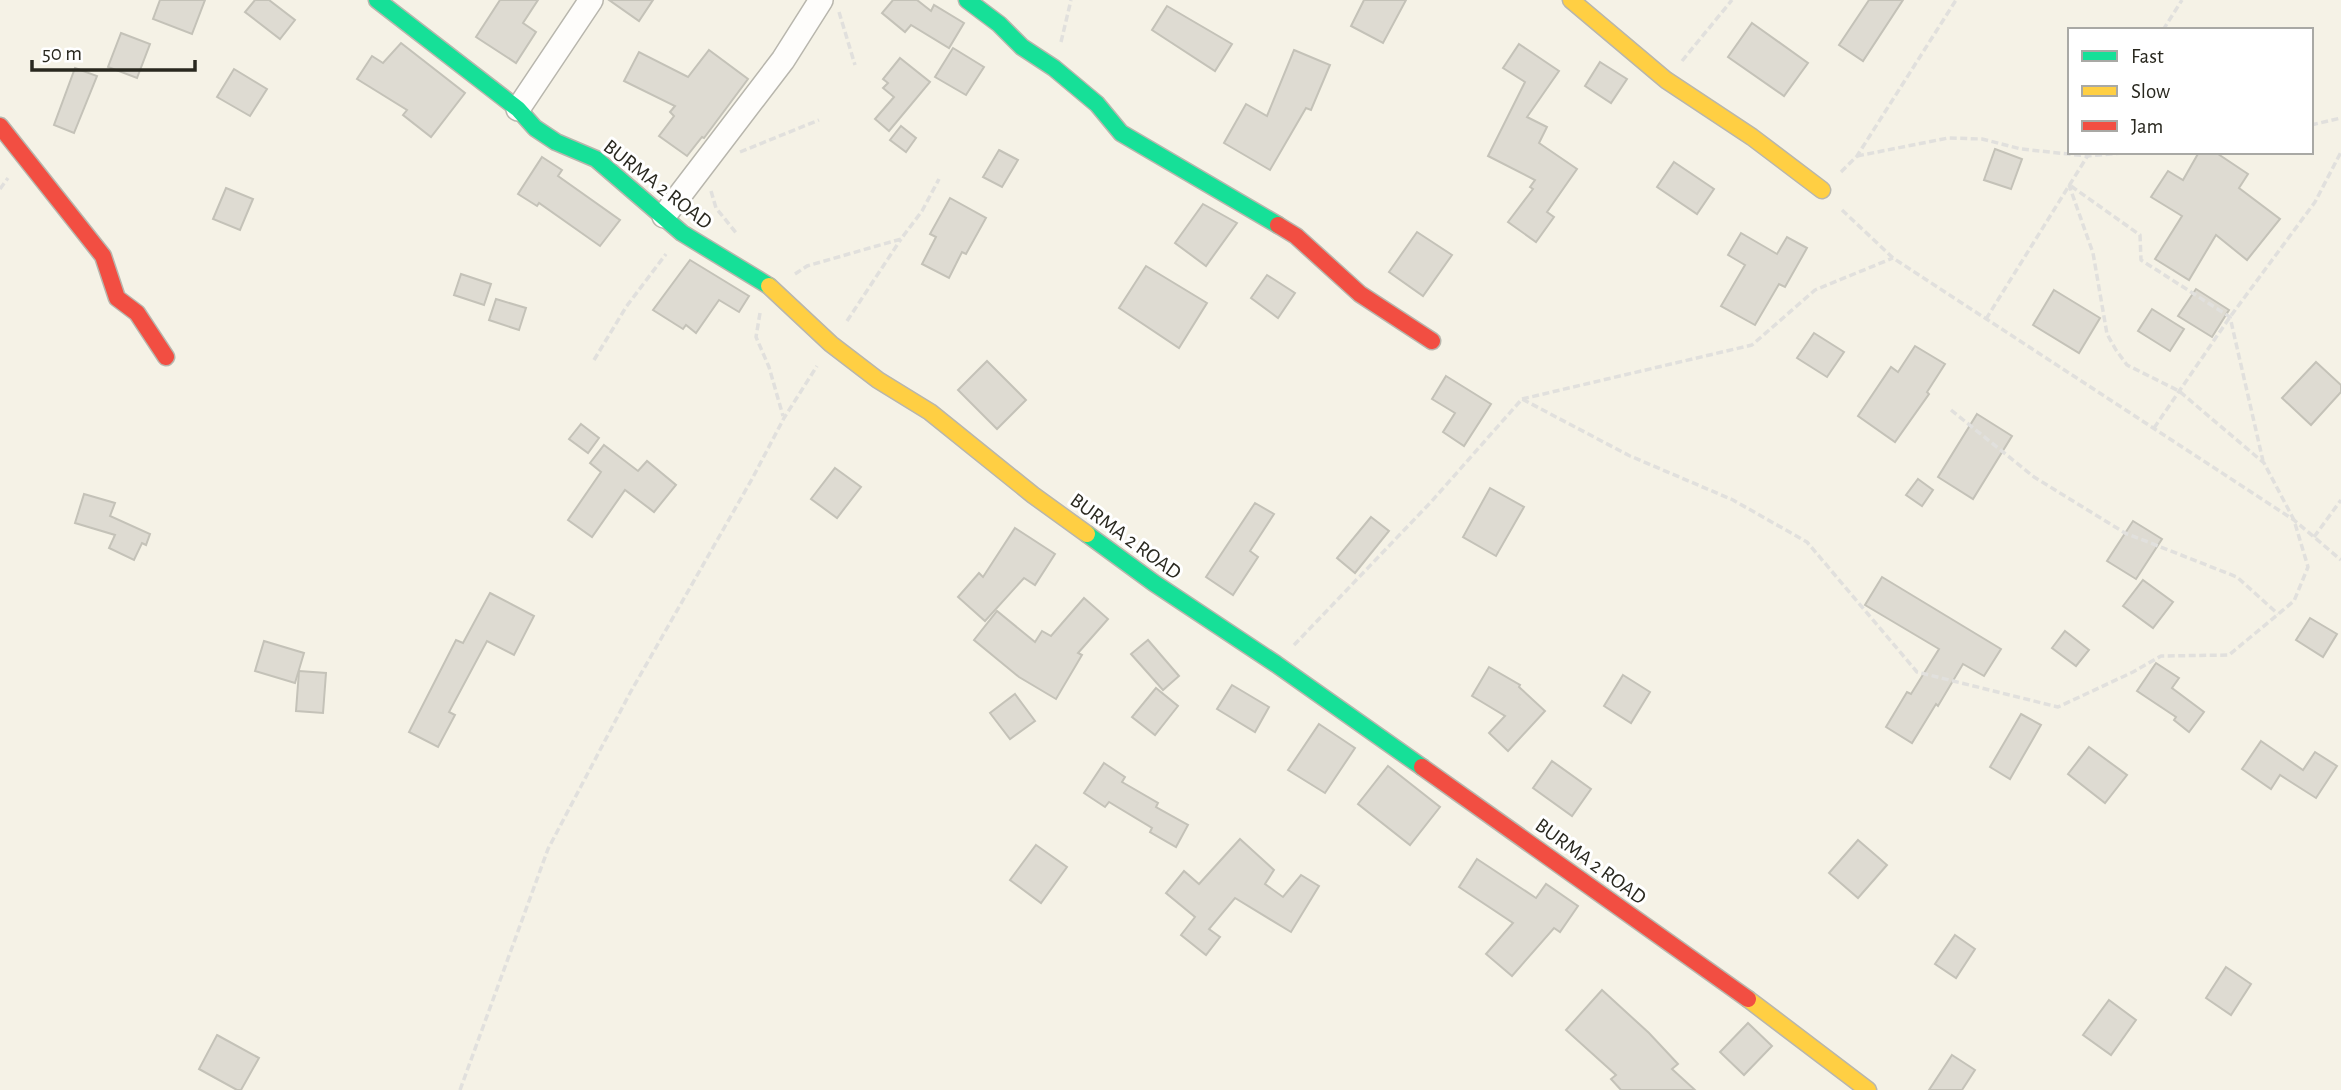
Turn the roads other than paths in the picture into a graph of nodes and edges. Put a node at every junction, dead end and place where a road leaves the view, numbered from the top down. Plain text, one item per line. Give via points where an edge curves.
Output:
1 (377, 0) edge
2 (591, 0) edge
3 (967, 0) edge
4 (1571, 0) edge
5 (829, 2) edge
6 (518, 110) junction
7 (0, 126) edge
8 (1822, 190) road end
9 (664, 216) junction
10 (1433, 341) dead end
11 (166, 357) dead end
12 (1868, 1090) edge

1 - 6 street, BURMA 2 ROAD
2 - 6 street
3 - 10 street via 1097,104 1122,133 1296,236 1360,294
4 - 8 street via 1666,80
5 - 9 street
6 - 9 street, BURMA 2 ROAD via 556,142 596,159
7 - 11 street via 103,256 117,298 137,313
9 - 12 street, BURMA 2 ROAD via 682,233 767,284 831,344 930,412 1154,583 1276,664

